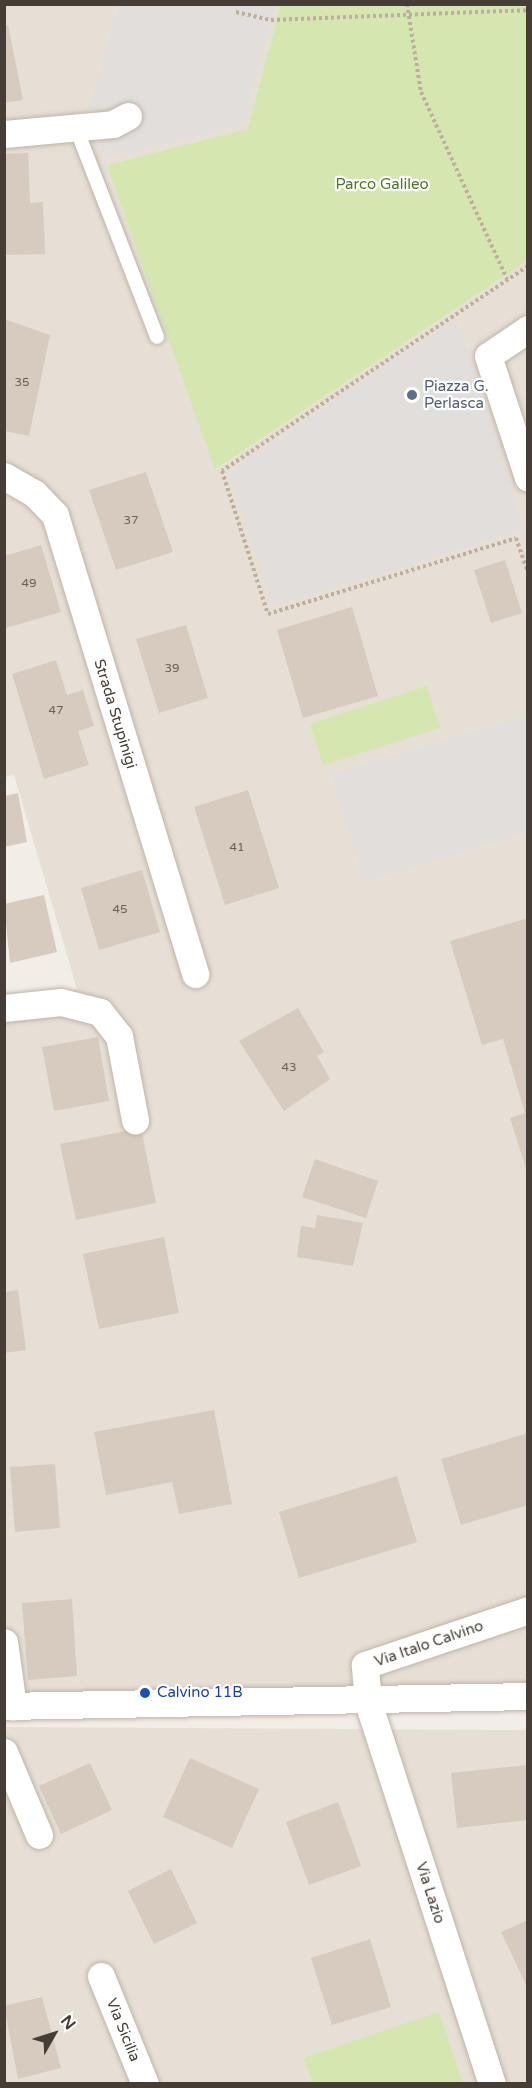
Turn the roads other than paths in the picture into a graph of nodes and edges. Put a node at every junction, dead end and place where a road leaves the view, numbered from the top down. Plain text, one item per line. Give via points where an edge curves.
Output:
1 (128, 116) dead end
2 (76, 128) junction
3 (4, 134) edge
4 (528, 329) edge
5 (157, 337) dead end
6 (4, 476) edge
7 (528, 478) edge
8 (195, 974) dead end
9 (4, 1008) edge
10 (135, 1120) dead end
11 (528, 1610) edge
12 (4, 1642) edge
13 (528, 1696) edge
14 (368, 1702) junction
15 (9, 1706) edge
16 (4, 1752) edge
17 (39, 1835) dead end
18 (101, 1976) dead end
19 (145, 2084) edge
20 (492, 2084) edge

1 - 2 street via 113,124
2 - 3 street
2 - 5 lane
4 - 7 street via 488,356
6 - 8 street, Strada Stupinigi via 34,493 55,515
9 - 10 street via 61,1002 100,1012 119,1036
11 - 14 street, Via Italo Calvino via 365,1665
12 - 15 street
13 - 14 street
14 - 15 street
14 - 20 street, Via Lazio
16 - 17 street
18 - 19 street, Via Sicilia

